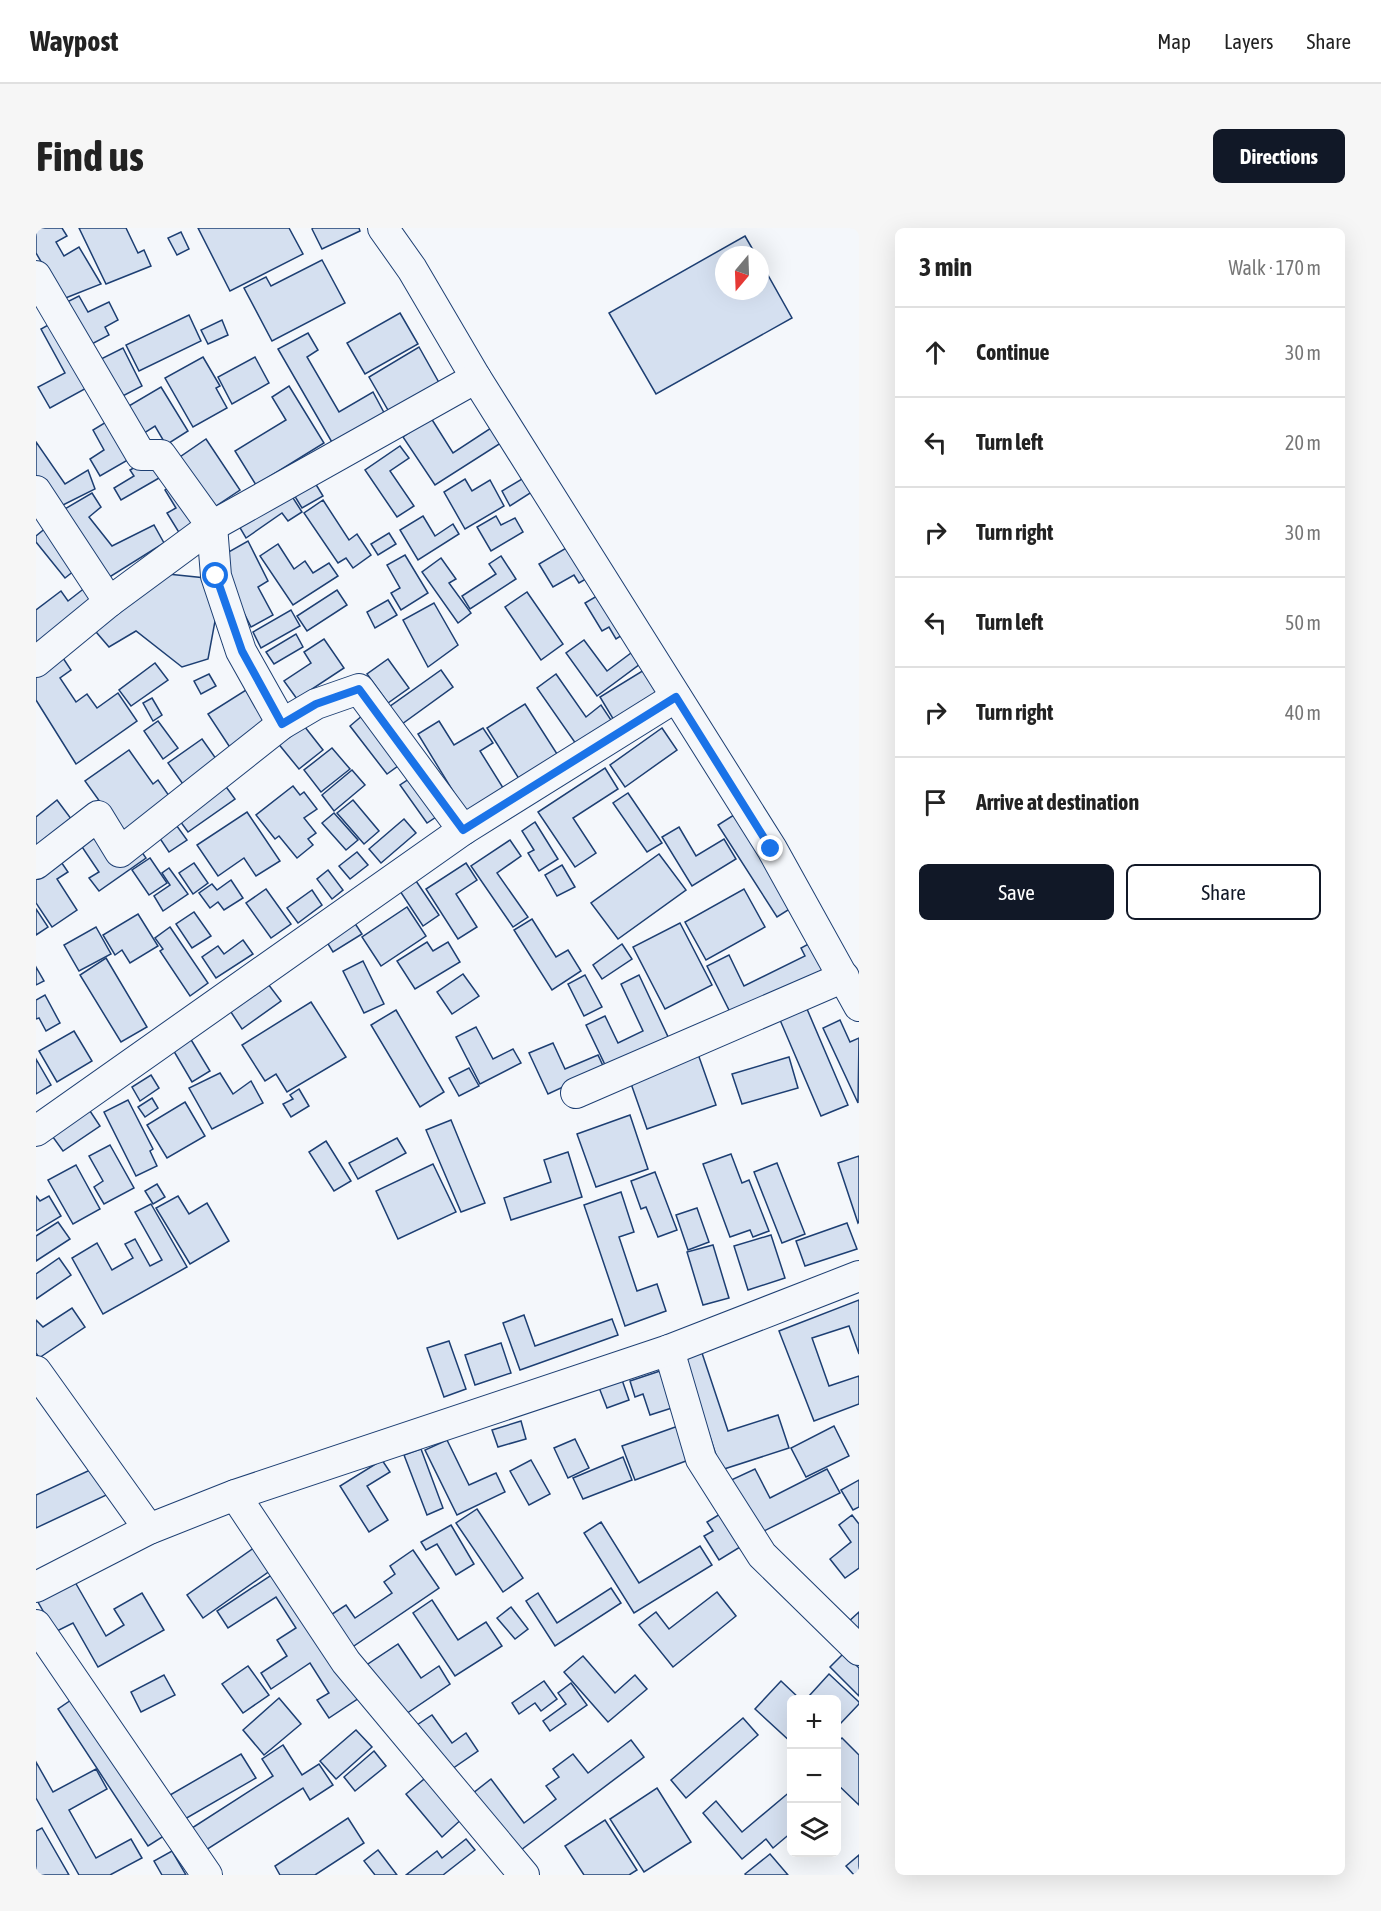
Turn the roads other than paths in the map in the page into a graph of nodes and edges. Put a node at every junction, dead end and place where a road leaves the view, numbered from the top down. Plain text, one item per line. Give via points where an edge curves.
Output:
1 (383, 228) edge
2 (36, 276) edge
3 (476, 378) junction
4 (36, 491) edge
5 (212, 526) junction
6 (109, 602) junction
7 (36, 662) edge
8 (676, 697) junction
9 (282, 724) junction
10 (463, 830) junction
11 (36, 864) edge
12 (844, 977) junction
13 (859, 1006) edge
14 (576, 1093) dead end
15 (36, 1131) edge
16 (859, 1276) edge
17 (669, 1350) junction
18 (36, 1371) edge
19 (235, 1495) junction
20 (149, 1529) junction
21 (36, 1587) edge
22 (36, 1625) edge
23 (859, 1650) edge
24 (207, 1875) edge
25 (524, 1875) edge

1 - 3 street
2 - 5 street via 141,455 161,454
3 - 5 street
3 - 8 street
4 - 6 street
5 - 6 street
5 - 9 street via 216,576 242,651
6 - 7 street
8 - 10 street
8 - 12 street via 771,849
9 - 10 street via 316,704 359,689
9 - 11 street via 120,852 98,816
10 - 15 street
12 - 13 street
12 - 14 street
16 - 17 street
17 - 19 street
17 - 23 street via 701,1458 762,1555
18 - 20 street
19 - 20 street
19 - 25 street via 346,1662
20 - 21 street
22 - 24 street

